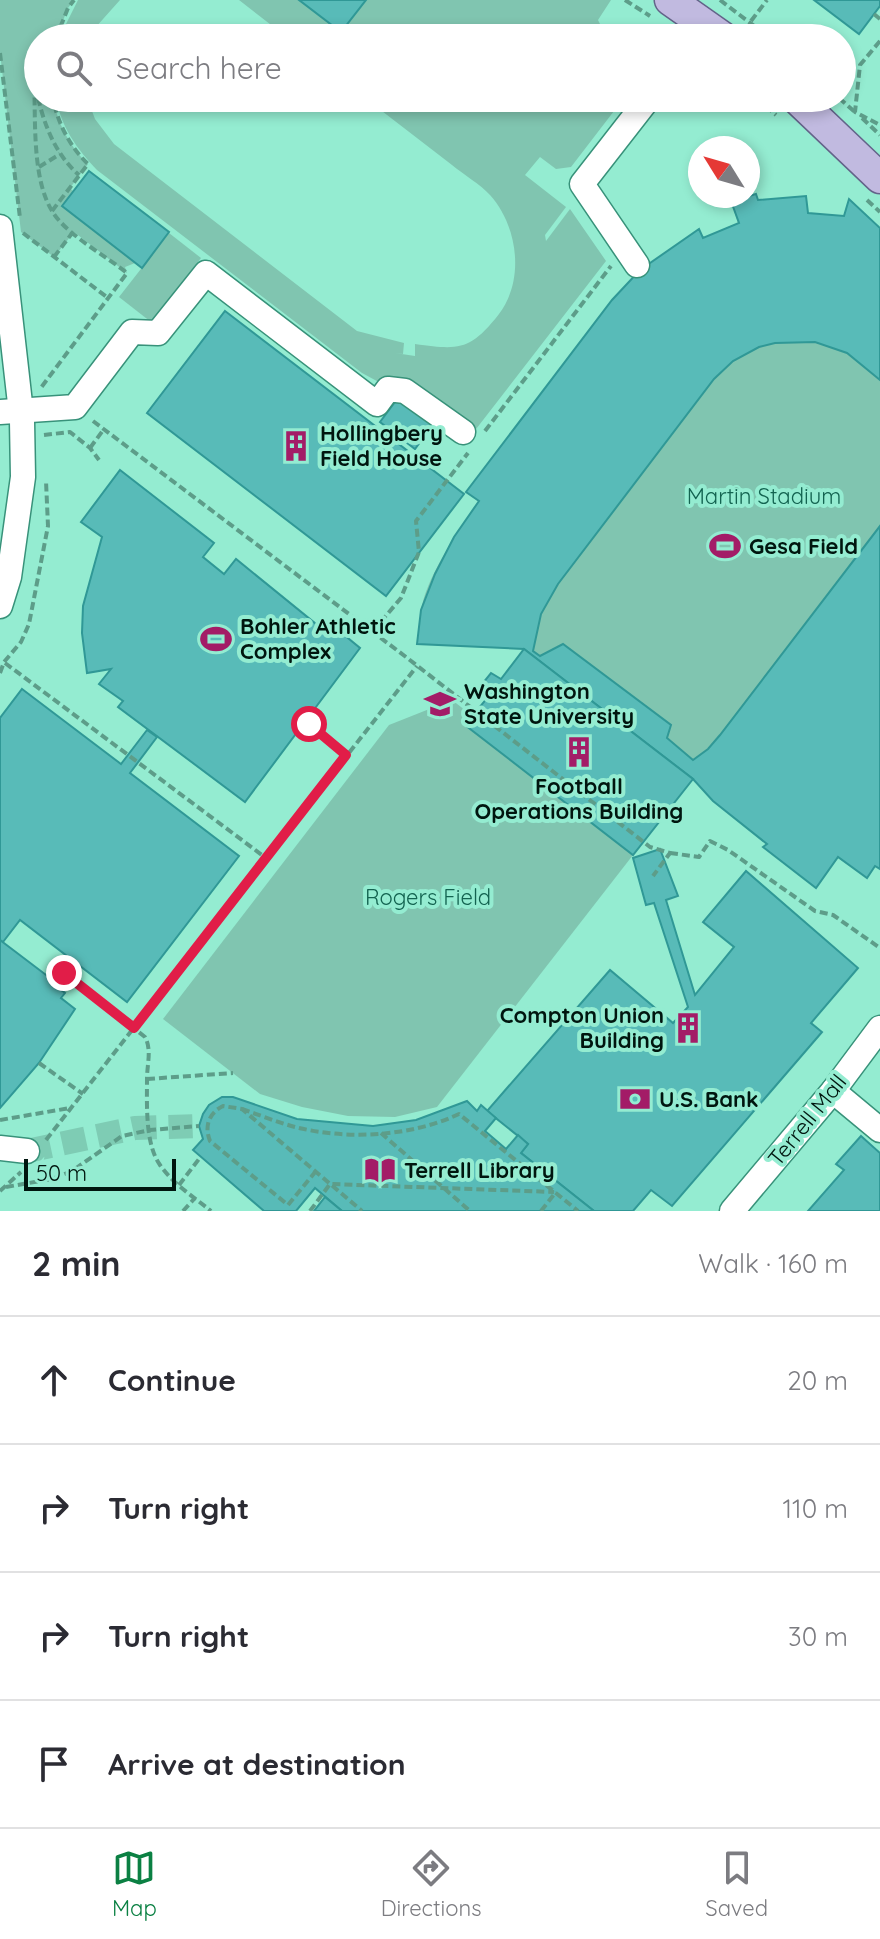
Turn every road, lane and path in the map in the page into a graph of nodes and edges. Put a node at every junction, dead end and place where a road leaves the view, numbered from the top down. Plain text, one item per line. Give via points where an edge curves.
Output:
1 (74, 0) edge
2 (670, 0) edge
3 (767, 0) edge
4 (874, 14) dead end
5 (880, 19) edge
6 (751, 21) junction
7 (62, 24) edge
8 (709, 24) edge
9 (721, 24) edge
10 (754, 24) edge
11 (880, 41) edge
12 (856, 103) edge
13 (36, 112) edge
14 (42, 112) edge
15 (58, 112) edge
16 (638, 112) edge
17 (811, 112) edge
18 (855, 112) joint
19 (880, 125) edge
20 (880, 135) edge
21 (60, 154) junction
22 (39, 167) junction
23 (79, 175) junction
24 (880, 178) edge
25 (52, 211) junction
26 (11, 230) edge
27 (73, 232) junction
28 (54, 257) junction
29 (627, 262) joint
30 (108, 298) junction
31 (38, 390) dead end
32 (75, 407) junction
33 (10, 411) edge
34 (104, 429) junction
35 (44, 435) dead end
36 (474, 436) junction
37 (90, 448) junction
38 (99, 460) dead end
39 (0, 606) edge
40 (373, 631) junction
41 (4, 662) dead end
42 (417, 666) junction
43 (309, 724) dead end
44 (346, 755) junction
45 (670, 853) junction
46 (266, 858) junction
47 (653, 876) dead end
48 (880, 948) edge
49 (57, 983) dead end
50 (134, 1028) junction
51 (880, 1028) edge
52 (39, 1063) dead end
53 (233, 1073) dead end
54 (147, 1079) junction
55 (833, 1091) junction
56 (83, 1094) junction
57 (72, 1108) junction
58 (242, 1109) junction
59 (0, 1120) edge
60 (199, 1126) dead end
61 (150, 1130) junction
62 (880, 1130) edge
63 (381, 1133) junction
64 (0, 1148) edge
65 (32, 1153) junction
66 (199, 1159) dead end
67 (316, 1171) junction
68 (9, 1173) dead end
69 (18, 1175) junction
70 (330, 1184) junction
71 (179, 1185) junction
72 (442, 1188) junction
73 (2, 1189) edge
74 (556, 1192) junction
75 (195, 1198) junction
76 (183, 1211) edge
77 (211, 1211) edge
78 (310, 1211) edge
79 (362, 1211) edge
80 (470, 1211) edge
81 (541, 1211) edge
82 (578, 1211) edge
83 (732, 1211) edge

1 - 7 path
2 - 8 main road
3 - 6 path
4 - 5 path
6 - 9 path
6 - 10 path
11 - 12 path via 860,65
13 - 22 path
14 - 21 path
15 - 23 path via 64,131 88,164
16 - 29 street via 582,184
17 - 24 main road
18 - 19 path
18 - 20 path
21 - 22 path
21 - 23 path
22 - 25 path
23 - 25 path
25 - 27 path
26 - 28 path
26 - 33 street
27 - 28 path
27 - 30 path via 127,273
28 - 30 path
29 - 36 path
30 - 31 path
32 - 33 street
32 - 34 path
32 - 36 street via 132,332 158,333 206,273 377,404 388,389 405,391
33 - 39 street via 23,477
34 - 37 path
34 - 40 path
35 - 37 path via 70,432
36 - 40 path via 416,521 419,552 401,598
37 - 38 path
40 - 42 path
41 - 46 path
42 - 44 path
42 - 45 path via 650,847
43 - 44 path
44 - 46 path
45 - 47 path
45 - 48 path via 699,857 710,841
46 - 50 path
49 - 50 path via 64,973
50 - 54 path via 150,1045
50 - 56 path
51 - 55 street, Terrell Mall
52 - 56 path
53 - 54 path
54 - 61 path
55 - 62 street
55 - 83 street, Terrell Mall
56 - 57 path
57 - 59 path
57 - 65 path
58 - 63 path via 322,1132
58 - 67 path
58 - 67 path via 223,1106 213,1113 207,1130 210,1141 288,1205
60 - 61 path
61 - 71 path via 153,1153
61 - 73 path via 122,1136 52,1179
63 - 72 path
63 - 74 path via 420,1128 459,1114
64 - 65 street
65 - 69 path
66 - 71 path
67 - 70 path
68 - 69 path
69 - 73 path
70 - 72 path
70 - 78 path
70 - 79 path
71 - 75 path
72 - 74 path
72 - 80 path
74 - 81 path
74 - 82 path
75 - 76 path
75 - 77 path

